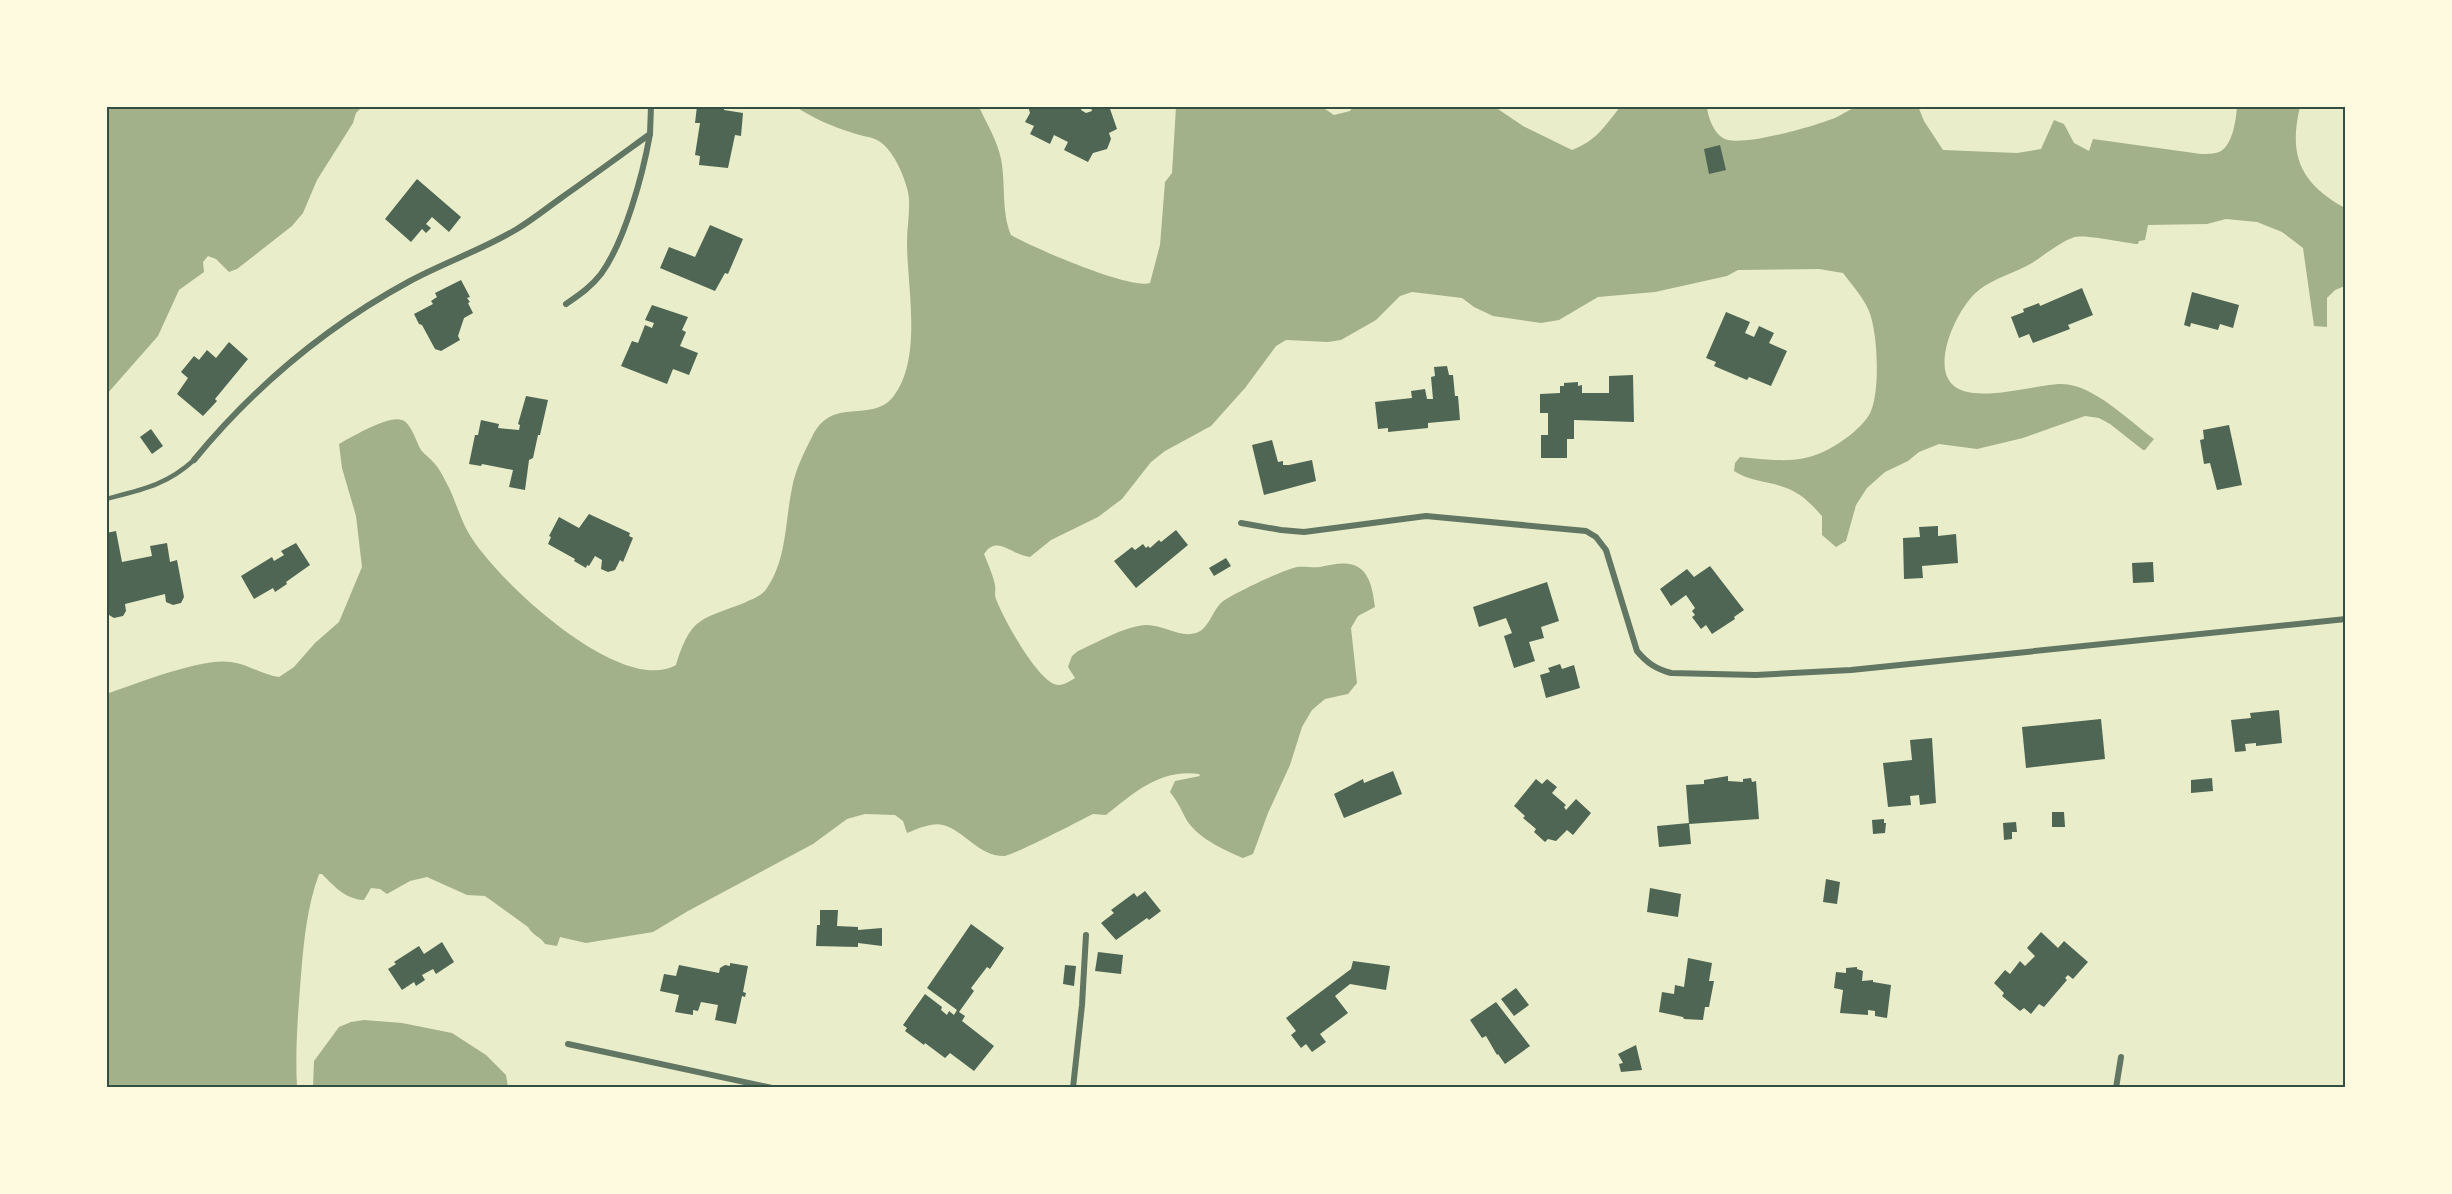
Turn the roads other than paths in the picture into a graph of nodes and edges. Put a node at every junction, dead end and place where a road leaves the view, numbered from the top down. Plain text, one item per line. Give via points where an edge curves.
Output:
1 (651, 106) edge
2 (650, 134) junction
3 (566, 304) dead end
4 (194, 460) joint
5 (106, 500) edge
6 (1241, 523) dead end
7 (2346, 619) edge
8 (1086, 935) dead end
9 (568, 1044) dead end
10 (2121, 1057) dead end
11 (772, 1088) edge
12 (1073, 1088) edge
13 (2116, 1088) edge

1 - 2 street
2 - 3 street via 638,188 612,256 585,291
2 - 4 street via 519,228 413,279 320,338 252,395
4 - 5 lane via 177,475 149,488
6 - 7 street via 1304,531 1426,516 1586,531 1606,550 1638,651 1646,662 1671,673 1756,675 1851,670
8 - 12 street
9 - 11 street
10 - 13 street

